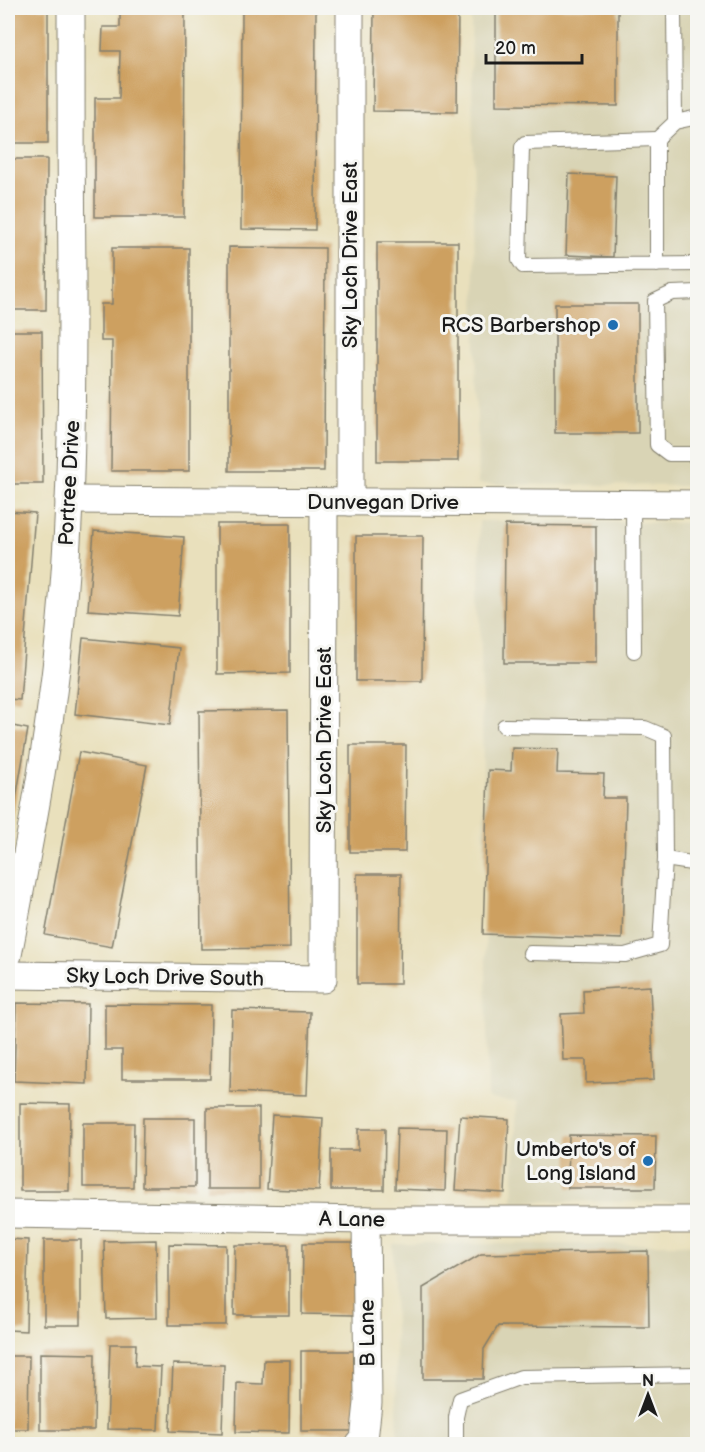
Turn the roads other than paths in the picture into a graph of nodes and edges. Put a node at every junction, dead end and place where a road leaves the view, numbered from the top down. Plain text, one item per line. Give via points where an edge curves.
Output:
1 (71, 8) edge
2 (350, 8) edge
3 (674, 8) edge
4 (698, 117) edge
5 (675, 122) junction
6 (657, 140) junction
7 (698, 264) edge
8 (657, 265) junction
9 (698, 292) edge
10 (698, 454) edge
11 (69, 500) junction
12 (337, 502) junction
13 (633, 504) junction
14 (698, 504) edge
15 (634, 651) dead end
16 (504, 726) dead end
17 (665, 859) junction
18 (698, 864) edge
19 (530, 953) dead end
20 (8, 955) edge
21 (8, 975) edge
22 (323, 979) joint
23 (8, 1215) edge
24 (366, 1220) junction
25 (698, 1220) edge
26 (698, 1374) edge
27 (360, 1444) edge
28 (456, 1444) edge

1 - 11 street, Portree Drive
2 - 12 street, Sky Loch Drive East
3 - 5 lane
4 - 5 lane
5 - 6 lane
6 - 8 lane
6 - 8 lane via 525,143 519,260 523,266
7 - 8 lane
9 - 10 lane via 672,293 655,301 657,445 669,454
11 - 12 street, Dunvegan Drive
11 - 20 street, Portree Drive via 50,722
12 - 13 street, Dunvegan Drive
12 - 22 street, Sky Loch Drive East
13 - 14 street, Dunvegan Drive
13 - 15 lane
16 - 17 lane via 645,728 664,736
17 - 18 lane
17 - 19 lane via 660,945 624,955
21 - 22 street, Sky Loch Drive South
23 - 24 street, A Lane
24 - 25 street, A Lane
24 - 27 street, B Lane via 368,1403 364,1440
26 - 28 lane via 521,1377 460,1399

